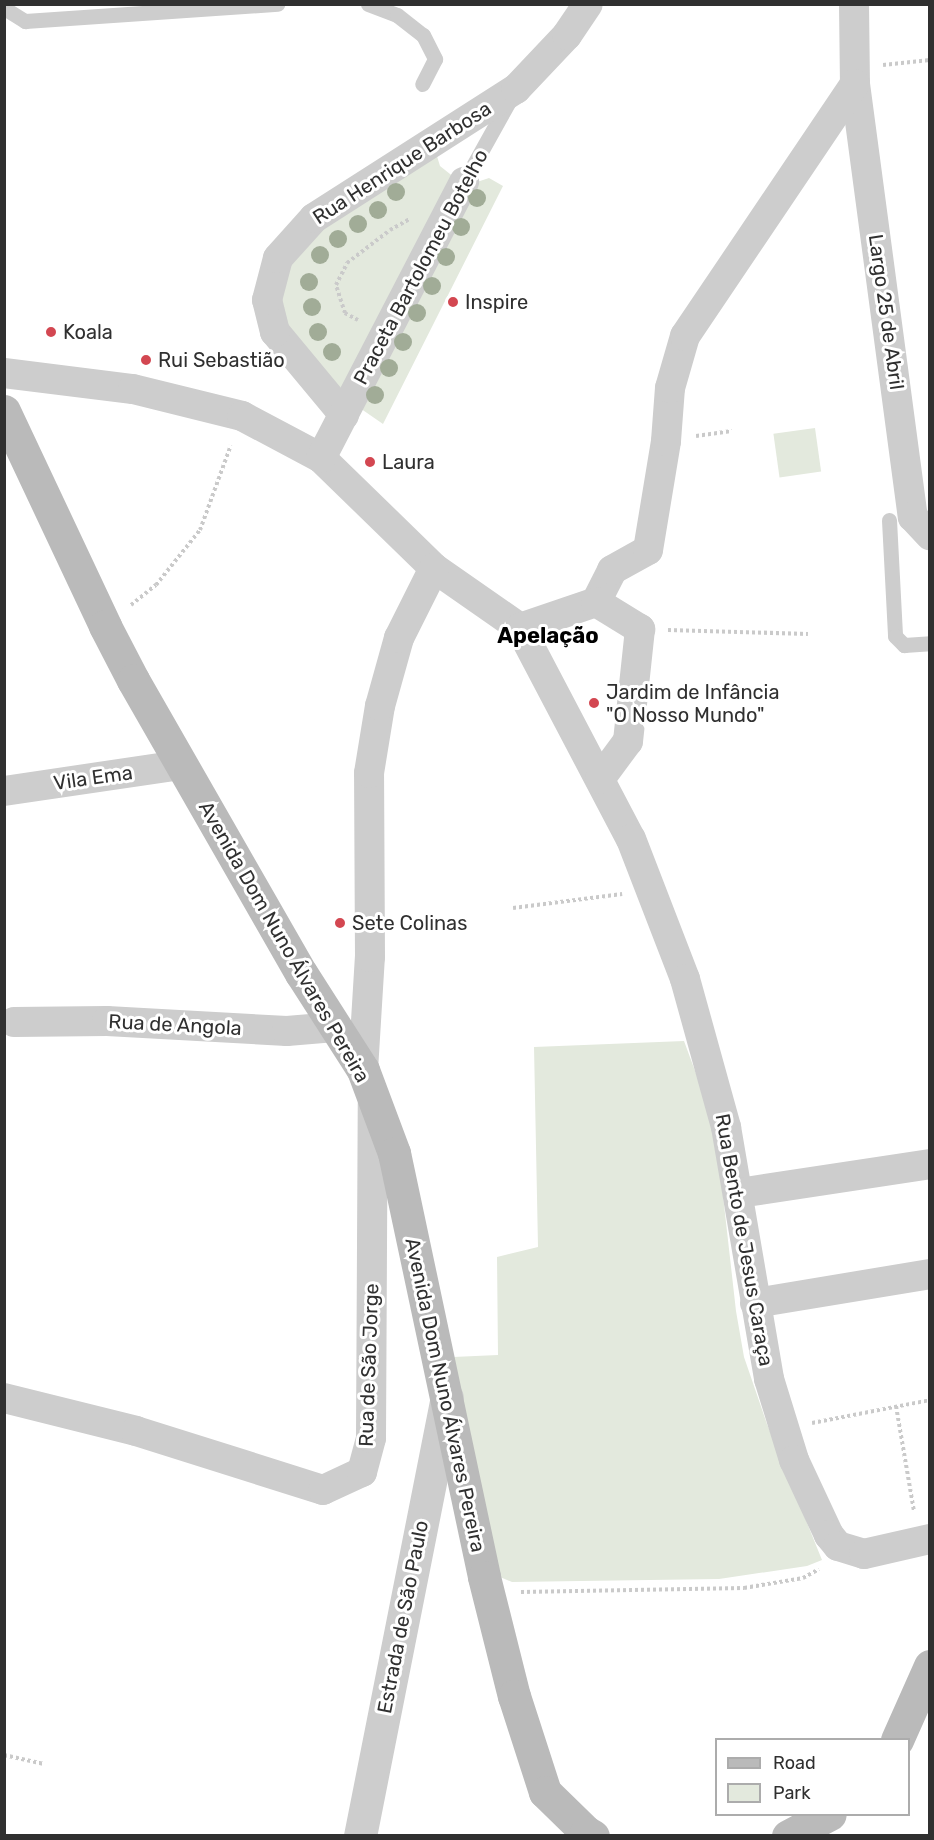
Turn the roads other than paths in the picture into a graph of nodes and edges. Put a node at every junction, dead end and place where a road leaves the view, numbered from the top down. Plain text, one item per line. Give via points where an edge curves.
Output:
1 (277, 4) edge
2 (368, 4) edge
3 (588, 4) edge
4 (854, 4) edge
5 (4, 8) edge
6 (422, 84) dead end
7 (855, 84) junction
8 (516, 88) junction
9 (461, 188) joint
10 (4, 373) edge
11 (4, 411) edge
12 (344, 415) junction
13 (321, 458) junction
14 (889, 520) dead end
15 (930, 535) edge
16 (434, 568) junction
17 (596, 602) junction
18 (520, 628) junction
19 (930, 643) edge
20 (181, 765) junction
21 (600, 779) junction
22 (4, 791) edge
23 (14, 1022) dead end
24 (335, 1027) junction
25 (368, 1084) junction
26 (930, 1164) edge
27 (740, 1193) junction
28 (930, 1274) edge
29 (755, 1303) junction
30 (4, 1398) edge
31 (447, 1398) junction
32 (924, 1540) edge
33 (930, 1666) edge
34 (898, 1738) edge
35 (828, 1816) edge
36 (360, 1836) edge
37 (593, 1836) edge
38 (788, 1836) edge

1 - 5 lane via 25,21
2 - 6 lane via 396,15 423,35 435,58
3 - 8 street, Rua Henrique Barbosa via 567,35
4 - 7 street, Largo 25 de Abril
7 - 15 street, Largo 25 de Abril via 914,517
7 - 17 street via 685,336 670,388 666,441 648,550 612,570
8 - 9 lane, Praceta Bartolomeu Botelho
8 - 12 street, Rua Henrique Barbosa via 314,218 278,258 267,300 275,332
9 - 12 street, Praceta Bartolomeu Botelho
10 - 13 street via 133,389 242,416
11 - 20 main road, Avenida Dom Nuno Álvares Pereira via 105,626
12 - 13 street
13 - 16 street
14 - 19 lane via 895,636 904,645
16 - 18 street
16 - 25 street via 399,638 380,706 369,772
17 - 18 street
17 - 21 street via 640,629 628,741
18 - 21 street, Rua Bento de Jesus Caraça
20 - 22 street, Vila Ema
20 - 24 main road, Avenida Dom Nuno Álvares Pereira
21 - 27 street, Rua Bento de Jesus Caraça via 631,839 685,979
23 - 24 street, Rua de Angola via 107,1021 287,1032
24 - 25 main road, Avenida Dom Nuno Álvares Pereira
25 - 30 street, Rua de São Jorge via 371,1438 362,1472 322,1490 136,1431
25 - 31 main road, Avenida Dom Nuno Álvares Pereira via 394,1153
26 - 27 street
27 - 29 street, Rua Bento de Jesus Caraça
28 - 29 street
29 - 32 street, Rua Bento de Jesus Caraça via 769,1379 794,1460 829,1535 838,1546 851,1552 880,1552
31 - 36 street, Estrada de São Paulo
31 - 37 main road, Avenida Dom Nuno Álvares Pereira via 487,1591 514,1696 545,1792
33 - 34 main road
35 - 38 main road

